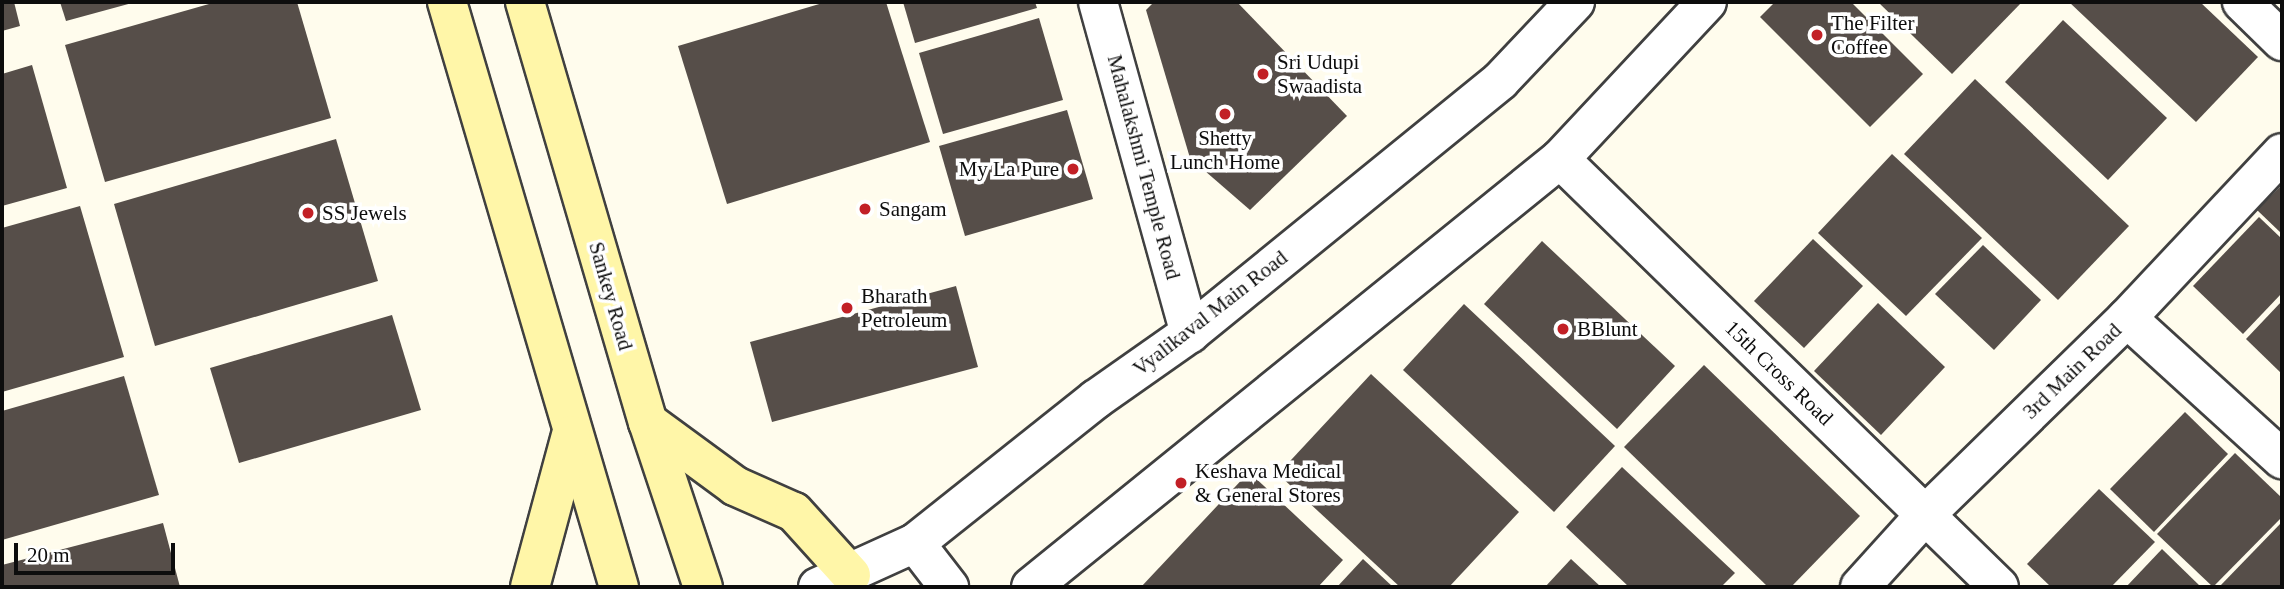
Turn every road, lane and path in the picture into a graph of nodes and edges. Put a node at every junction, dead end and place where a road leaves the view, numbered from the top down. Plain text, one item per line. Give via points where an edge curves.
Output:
1 (447, 2) edge
2 (525, 2) edge
3 (1098, 2) edge
4 (1575, 2) edge
5 (1707, 2) edge
6 (2242, 2) edge
7 (2282, 41) edge
8 (2282, 153) edge
9 (1560, 159) junction
10 (2127, 318) junction
11 (1190, 333) junction
12 (648, 422) junction
13 (571, 435) junction
14 (2282, 459) edge
15 (1925, 514) junction
16 (915, 543) junction
17 (834, 581) edge
18 (530, 587) edge
19 (619, 587) edge
20 (703, 587) edge
21 (949, 587) edge
22 (1031, 587) edge
23 (1860, 587) edge
24 (1999, 587) edge

1 - 13 main road
2 - 12 main road, Sankey Road
3 - 11 street, Mahalakshmi Temple Road
4 - 11 street, Vyalikaval Main Road via 1500,80
5 - 9 street
6 - 7 street
8 - 10 street, 3rd Main Road
9 - 15 street, 15th Cross Road
9 - 22 street
10 - 14 street
10 - 15 street, 3rd Main Road
11 - 16 street, Vyalikaval Main Road via 1096,399
12 - 17 main road via 735,486 794,512
12 - 20 main road, Sankey Road
13 - 18 main road
13 - 19 main road
15 - 23 street, 3rd Main Road
15 - 24 street, 15th Cross Road
16 - 17 street, Vyalikaval Main Road
16 - 21 street

